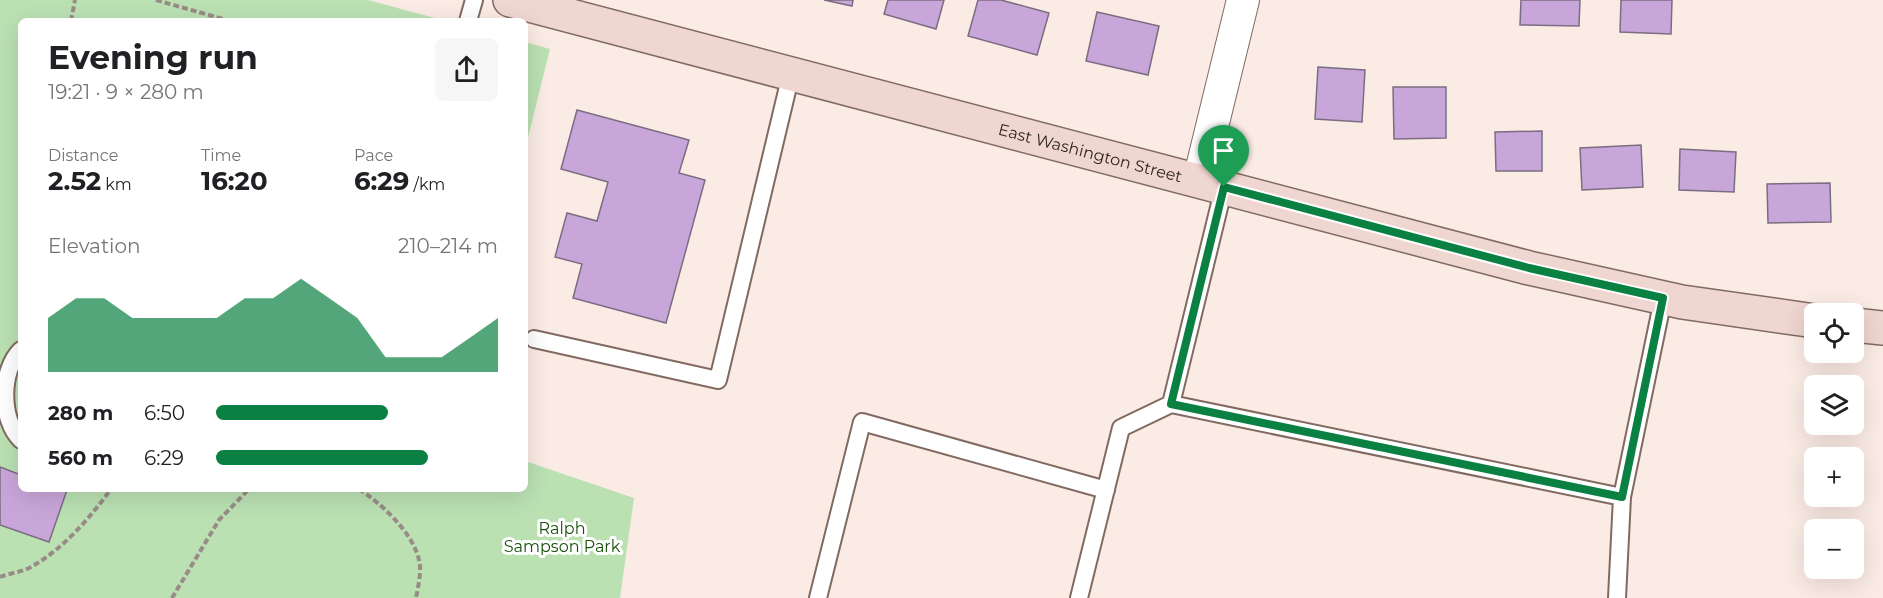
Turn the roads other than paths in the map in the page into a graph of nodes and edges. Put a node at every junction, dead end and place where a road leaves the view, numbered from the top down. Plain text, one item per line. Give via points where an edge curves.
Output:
1 (474, 0) edge
2 (510, 0) edge
3 (1243, 0) edge
4 (469, 18) edge
5 (792, 74) junction
6 (1211, 183) junction
7 (1663, 298) junction
8 (1804, 319) edge
9 (1864, 326) edge
10 (1883, 328) edge
11 (534, 339) dead end
12 (18, 354) edge
13 (1171, 404) junction
14 (18, 437) edge
15 (1106, 490) junction
16 (1622, 497) junction
17 (818, 598) edge
18 (1079, 598) edge
19 (1617, 598) edge

1 - 4 lane
2 - 5 street, East Washington Street
3 - 6 street
5 - 6 street, East Washington Street
5 - 11 lane via 718,380
6 - 7 street, East Washington Street via 1529,268
6 - 13 lane
7 - 8 street, East Washington Street
7 - 16 lane
9 - 10 street
12 - 14 lane via 6,369 1,386 6,423
13 - 15 lane via 1121,428
13 - 16 lane
15 - 17 lane via 862,422
15 - 18 lane
16 - 19 lane

